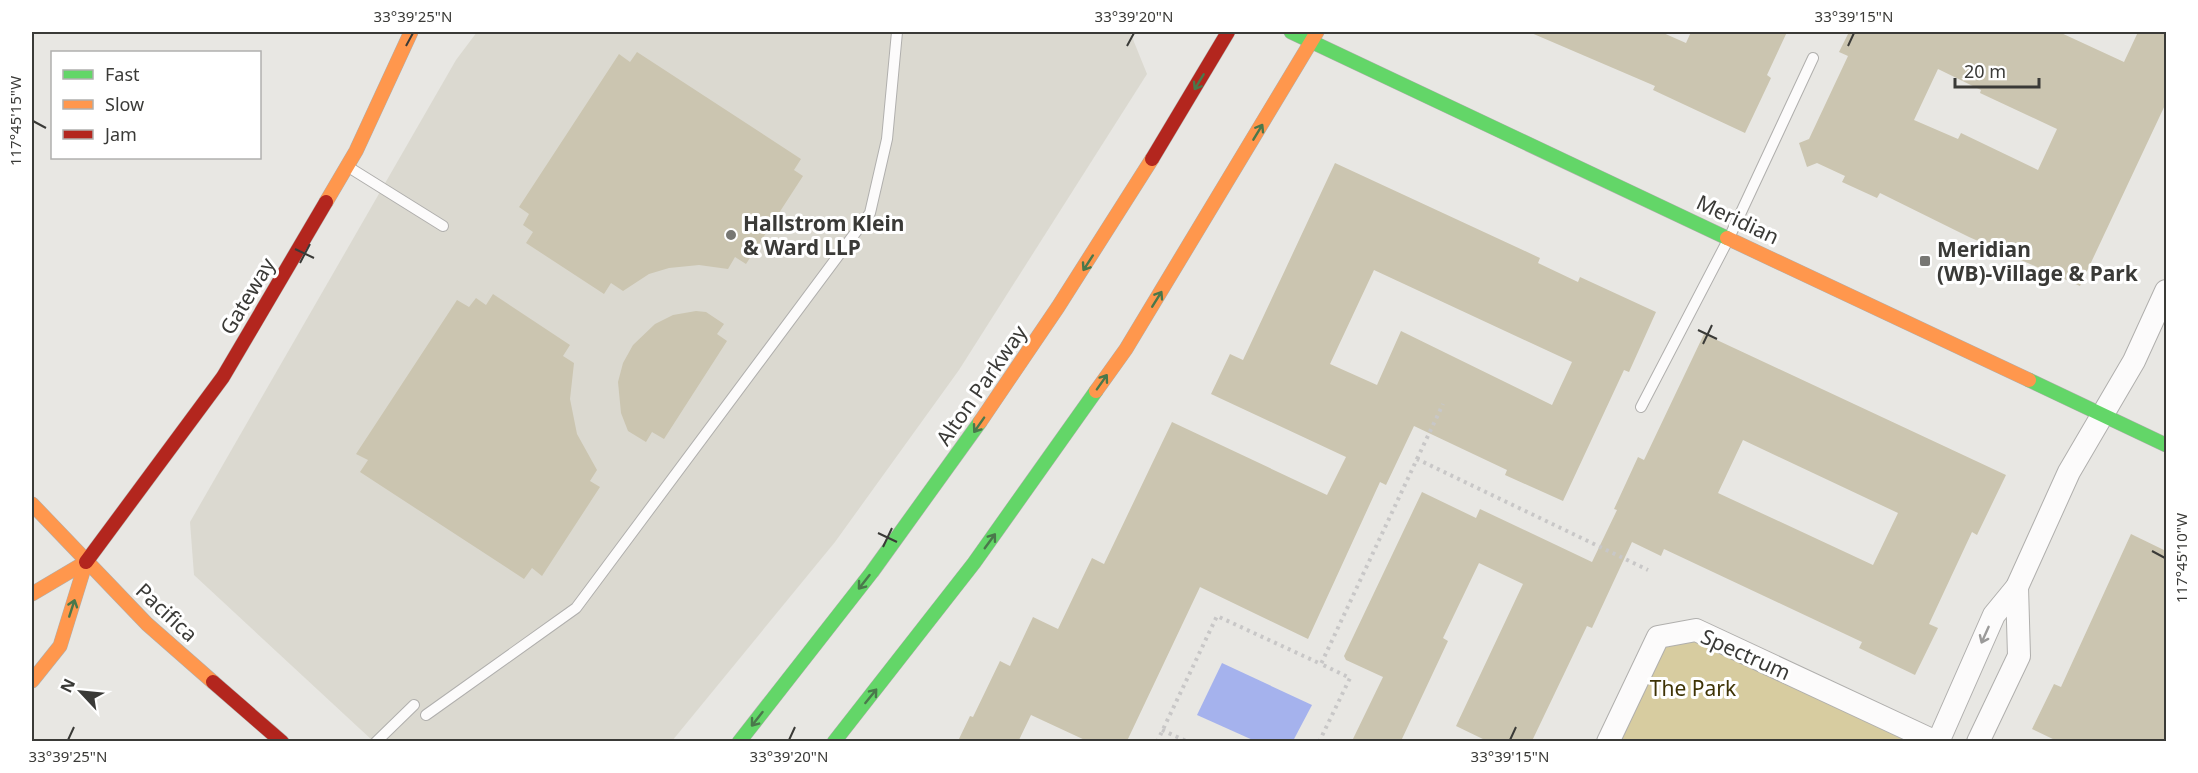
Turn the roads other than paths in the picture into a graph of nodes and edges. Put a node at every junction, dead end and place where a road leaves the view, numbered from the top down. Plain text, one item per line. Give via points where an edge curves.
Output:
1 (411, 32) edge
2 (897, 32) edge
3 (1228, 32) edge
4 (1291, 32) edge
5 (1314, 36) edge
6 (1813, 58) dead end
7 (347, 166) junction
8 (443, 226) dead end
9 (1729, 238) junction
10 (2166, 291) edge
11 (1641, 407) dead end
12 (2103, 415) junction
13 (2166, 445) edge
14 (32, 504) edge
15 (86, 562) junction
16 (2018, 587) junction
17 (32, 594) edge
18 (32, 681) edge
19 (414, 705) dead end
20 (426, 715) dead end
21 (282, 741) edge
22 (376, 741) edge
23 (739, 741) edge
24 (834, 741) edge
25 (1608, 741) edge
26 (1937, 741) edge
27 (1978, 741) edge

1 - 7 main road, Gateway
2 - 20 lane via 887,139 870,213 576,609
3 -> 23 main road, Alton Parkway via 1120,214 990,409 888,550
4 - 5 main road, Meridian
5 - 9 main road, Meridian
24 -> 5 main road via 974,563 1126,349
6 - 9 lane
7 - 8 lane
7 - 15 main road, Gateway via 223,377
9 - 11 lane
9 - 12 main road, Meridian
10 - 12 street, Spectrum via 2134,361
12 - 13 main road, Meridian
12 - 16 street, Spectrum via 2069,472
14 - 15 main road, Pacifica
15 - 17 main road
18 -> 15 main road via 60,646
15 - 21 main road, Pacifica via 147,624
16 -> 26 street, Spectrum via 1994,615
16 - 27 street, Spectrum via 2019,656
19 - 22 lane
25 - 26 street, Spectrum via 1658,637 1696,630

